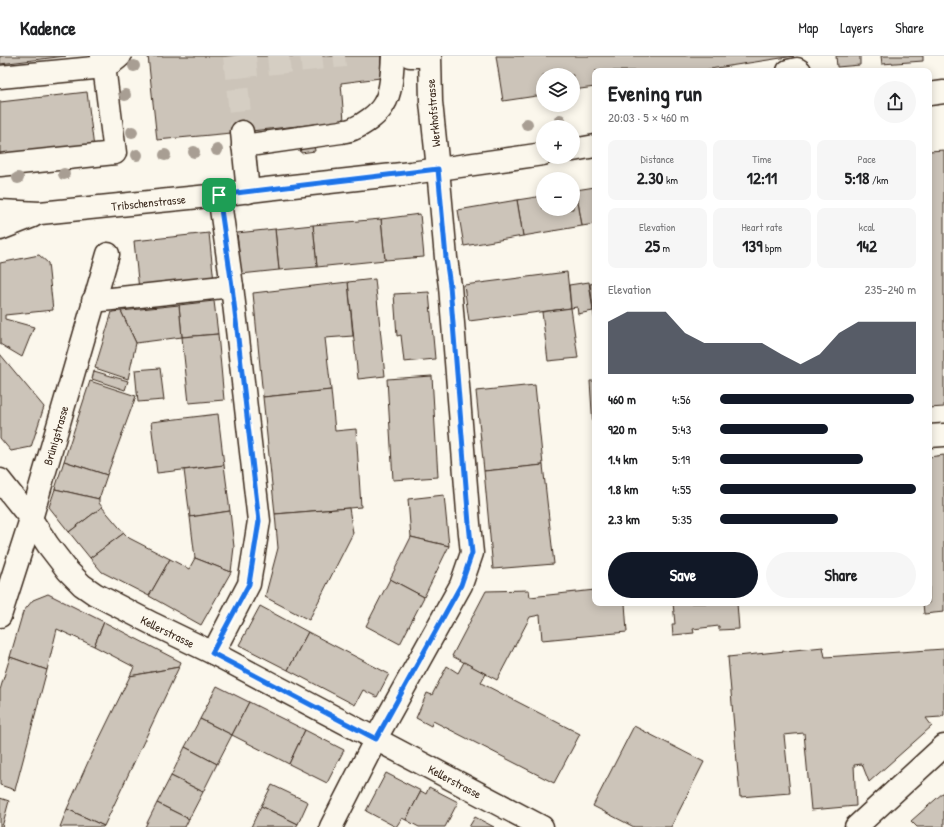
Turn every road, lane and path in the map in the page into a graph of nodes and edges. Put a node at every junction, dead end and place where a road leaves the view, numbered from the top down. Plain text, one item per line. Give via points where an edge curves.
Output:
1 (393, 56) edge
2 (410, 56) edge
3 (420, 56) edge
4 (430, 56) edge
5 (109, 59) edge
6 (0, 77) edge
7 (944, 92) edge
8 (932, 94) edge
9 (592, 147) edge
10 (580, 149) edge
11 (536, 155) edge
12 (0, 165) edge
13 (438, 169) junction
14 (248, 192) junction
15 (219, 195) junction
16 (0, 211) edge
17 (40, 213) junction
18 (0, 229) edge
19 (108, 254) dead end
20 (232, 286) junction
21 (93, 301) junction
22 (944, 435) edge
23 (932, 436) edge
24 (0, 480) edge
25 (31, 519) junction
26 (0, 616) edge
27 (212, 653) junction
28 (376, 739) junction
29 (944, 746) edge
30 (331, 827) edge
31 (542, 827) edge
32 (856, 827) edge

1 - 14 street via 389,92 384,104 366,122 341,132 242,139
2 - 3 street
4 - 13 street, Werkhofstrasse via 431,102
5 - 6 street via 94,68
5 - 12 street via 115,153
7 - 8 street
9 - 10 street
11 - 13 street, Tribschenstrasse
13 - 14 street, Tribschenstrasse
13 - 28 street, Werkhofstrasse via 472,553 461,585
14 - 15 street, Tribschenstrasse
15 - 17 street, Tribschenstrasse
15 - 20 street
16 - 17 street, Tribschenstrasse
17 - 18 street, Tribschenstrasse
19 - 21 street, Brünigstrasse
20 - 21 street
20 - 27 street via 259,521 249,584
21 - 25 street, Brünigstrasse
22 - 23 street
24 - 25 street, Kellerstrasse
25 - 26 street, Brünigstrasse
25 - 27 street, Kellerstrasse via 68,571 82,585
27 - 28 street, Kellerstrasse
28 - 30 street, Werkhofstrasse
28 - 31 street, Kellerstrasse
29 - 32 street

